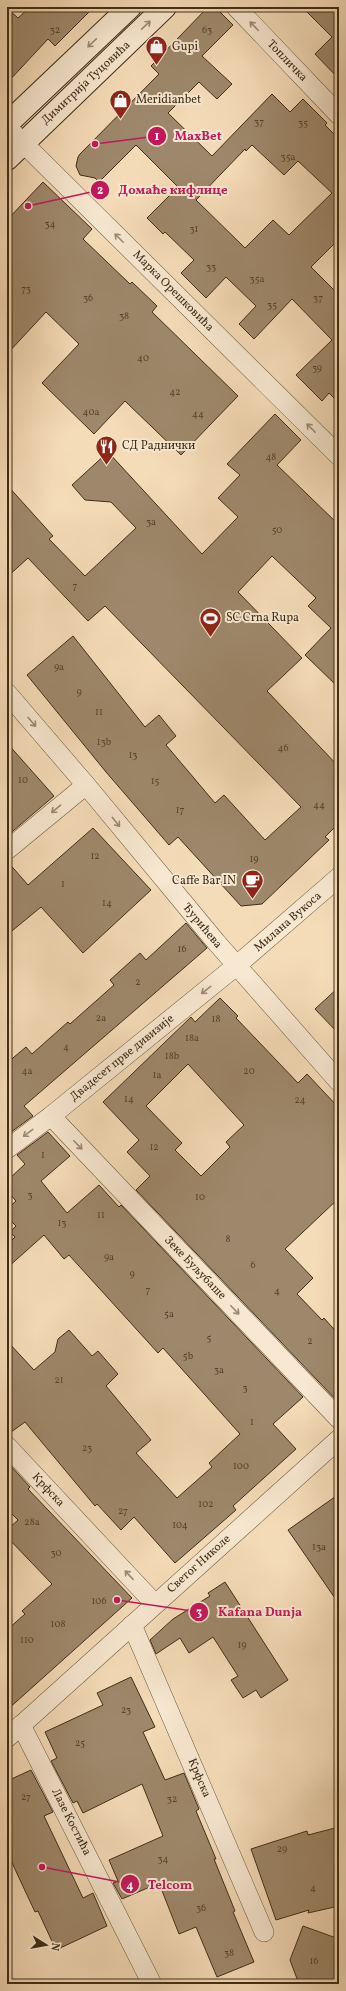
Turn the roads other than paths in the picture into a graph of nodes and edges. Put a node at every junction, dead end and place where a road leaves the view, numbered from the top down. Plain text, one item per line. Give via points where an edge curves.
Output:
1 (165, 7) edge
2 (236, 7) edge
3 (121, 10) edge
4 (339, 115) edge
5 (7, 126) edge
6 (23, 142) junction
7 (7, 159) edge
8 (339, 456) edge
9 (7, 693) edge
10 (86, 785) junction
11 (7, 850) edge
12 (339, 877) edge
13 (236, 966) junction
14 (339, 1082) edge
15 (51, 1116) junction
16 (7, 1149) edge
17 (339, 1419) edge
18 (339, 1439) edge
19 (7, 1446) edge
20 (155, 1604) junction
21 (132, 1625) junction
22 (21, 1725) junction
23 (7, 1738) edge
24 (264, 1932) dead end
25 (152, 1984) edge

6 -> 1 main road, Димитрија Туцовића
4 -> 2 street, Топличка
3 -> 5 main road, Димитрија Туцовића
5 - 6 street, Марка Орешковића
6 - 7 main road, Димитрија Туцовића
8 -> 6 street, Марка Орешковића
9 -> 10 street, Ђурићева
10 -> 11 street
10 -> 13 street, Ђурићева
12 - 13 street, Милана Вукоса
13 - 14 street, Ђурићева
13 -> 15 street, Двадесет прве дивизије
15 -> 16 street, Двадесет прве дивизије
15 -> 17 street, Зеке Буљубаше
18 - 20 street, Светог Николе
20 -> 19 street, Крфска
20 - 21 street, Светог Николе
21 - 22 street, Светог Николе
21 - 24 street, Крфска
22 - 23 street, Светог Николе
22 - 25 street, Лазе Костића

